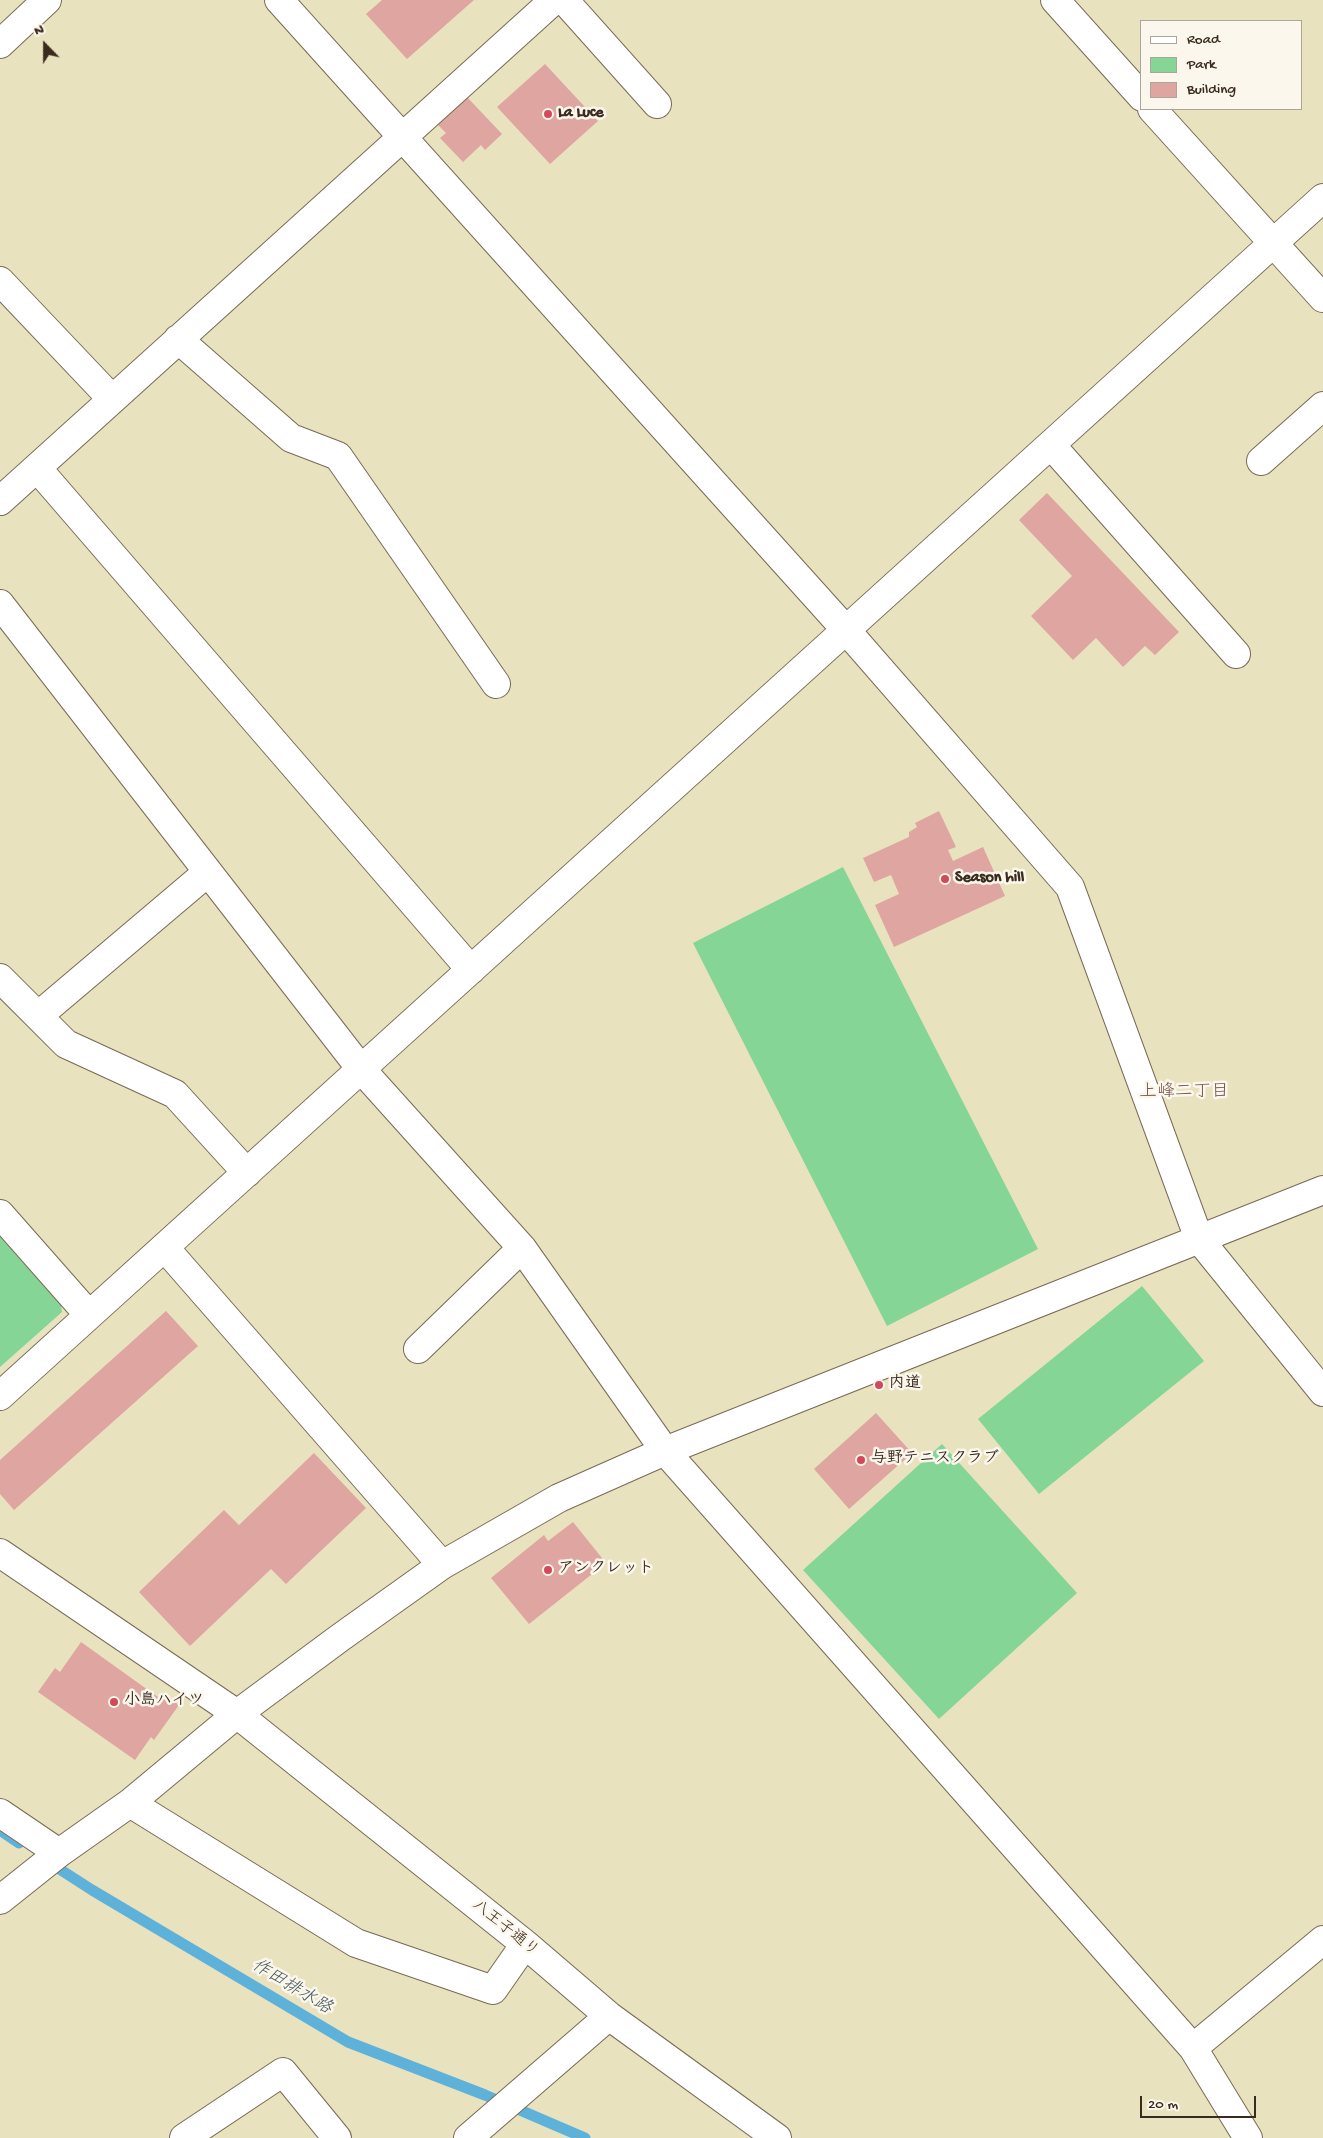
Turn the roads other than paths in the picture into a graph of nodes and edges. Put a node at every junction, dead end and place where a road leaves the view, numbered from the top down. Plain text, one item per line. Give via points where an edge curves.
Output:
1 (47, 0) edge
2 (278, 0) edge
3 (554, 0) edge
4 (564, 0) edge
5 (1054, 0) edge
6 (0, 44) edge
7 (1140, 95) edge
8 (657, 104) dead end
9 (1153, 110) edge
10 (401, 138) junction
11 (1323, 198) edge
12 (1273, 243) junction
13 (0, 281) edge
14 (1323, 298) edge
15 (178, 339) junction
16 (112, 399) junction
17 (1323, 406) edge
18 (1051, 445) junction
19 (1262, 461) dead end
20 (37, 468) junction
21 (0, 501) edge
22 (0, 604) edge
23 (846, 630) junction
24 (1236, 654) dead end
25 (496, 684) dead end
26 (208, 872) junction
27 (471, 970) junction
28 (0, 978) edge
29 (38, 1016) junction
30 (361, 1069) junction
31 (248, 1173) junction
32 (1323, 1190) edge
33 (0, 1214) edge
34 (1199, 1239) junction
35 (164, 1248) junction
36 (522, 1248) junction
37 (89, 1316) junction
38 (418, 1349) dead end
39 (1323, 1392) edge
40 (0, 1396) edge
41 (665, 1451) junction
42 (0, 1553) edge
43 (442, 1566) junction
44 (237, 1714) junction
45 (121, 1808) junction
46 (0, 1813) edge
47 (59, 1853) junction
48 (0, 1900) edge
49 (1323, 1940) edge
50 (525, 1944) junction
51 (608, 2016) junction
52 (1193, 2048) junction
53 (184, 2138) edge
54 (337, 2138) edge
55 (468, 2138) edge
56 (777, 2138) edge
57 (1248, 2138) edge

1 - 6 street
2 - 10 street
3 - 10 street
4 - 8 street
5 - 7 street
9 - 12 street
10 - 15 street
10 - 23 street
11 - 12 street
12 - 14 street
12 - 18 street
13 - 16 street
15 - 16 street
15 - 25 street via 291,438 338,456
16 - 20 street
17 - 19 street
18 - 23 street
18 - 24 street
20 - 21 street
20 - 27 street
22 - 26 street
23 - 27 street
23 - 34 street via 1070,887
26 - 29 street
26 - 30 street
27 - 30 street
28 - 29 street
29 - 31 street via 66,1044 175,1094
30 - 31 street
30 - 36 street
31 - 35 street
32 - 34 street
33 - 37 street
34 - 39 street
34 - 41 street
35 - 37 street
35 - 43 street
36 - 38 street
36 - 41 street
37 - 40 street
41 - 43 street via 559,1498
41 - 52 street
42 - 44 street, 八王子通り
43 - 44 street
44 - 45 street
44 - 50 street, 八王子通り
45 - 47 street
45 - 50 street via 356,1943 493,1990
46 - 47 street
47 - 48 street
49 - 52 street
50 - 51 street, 八王子通り
51 - 55 street
51 - 56 street, 八王子通り
52 - 57 street
53 - 54 street via 283,2072

